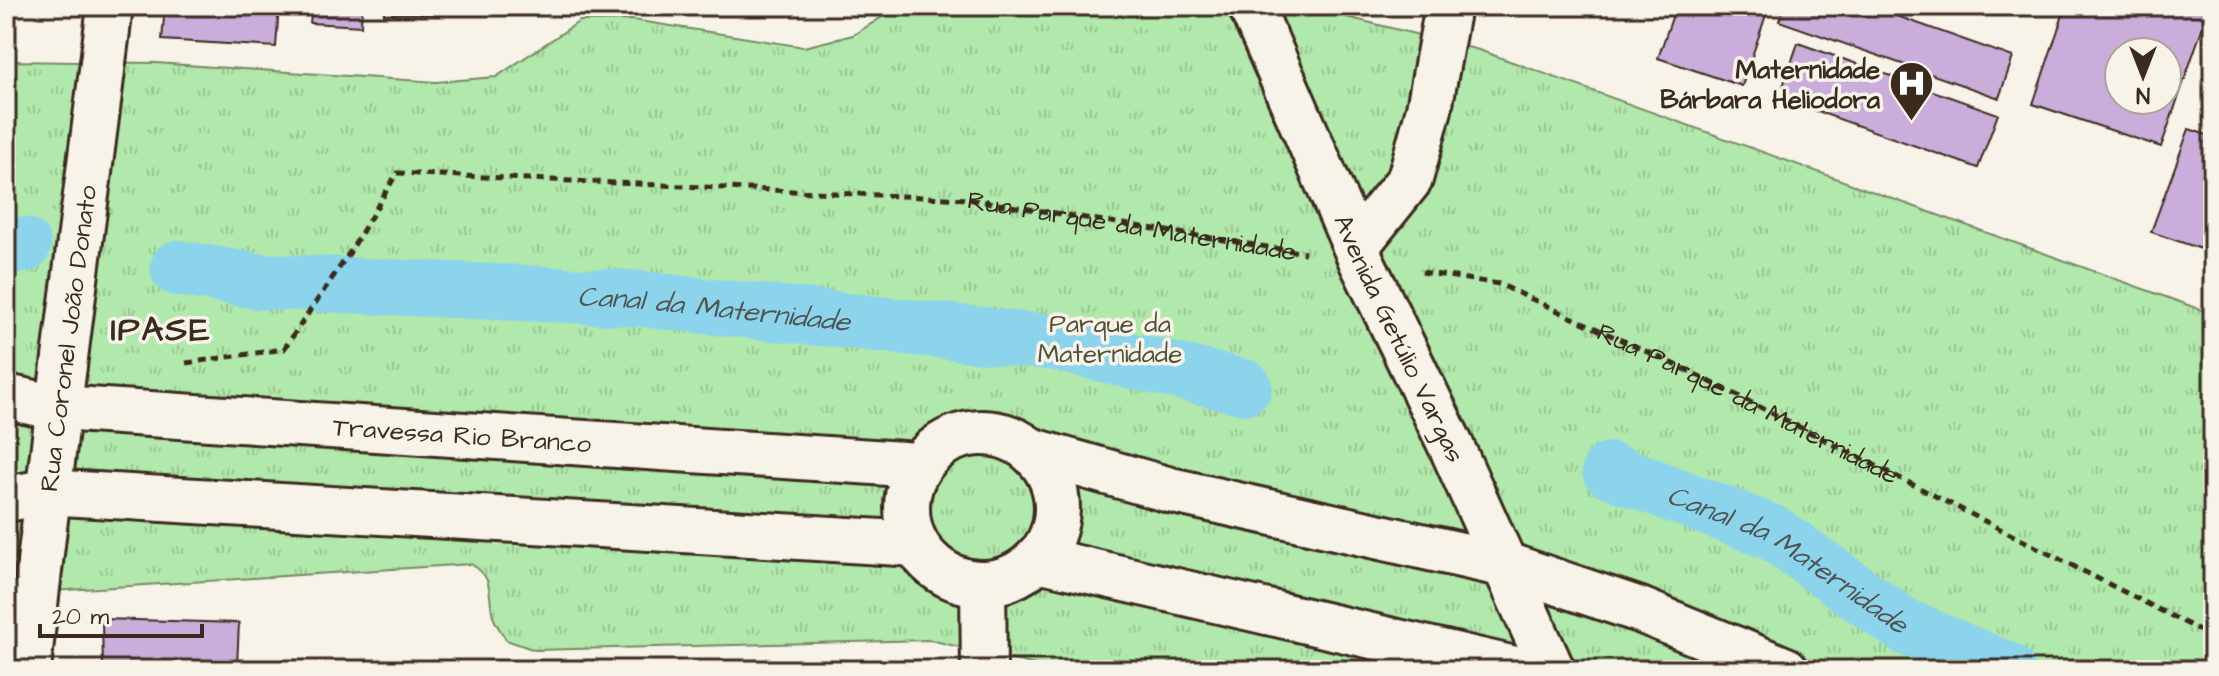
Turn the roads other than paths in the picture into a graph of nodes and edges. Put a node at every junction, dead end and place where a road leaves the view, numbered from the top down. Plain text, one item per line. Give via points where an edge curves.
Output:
1 (110, 6) edge
2 (1251, 6) edge
3 (1448, 6) edge
4 (1360, 254) junction
5 (6, 397) edge
6 (59, 408) junction
7 (1033, 451) junction
8 (918, 465) junction
9 (26, 496) edge
10 (916, 544) junction
11 (1038, 559) junction
12 (1506, 565) junction
13 (983, 584) junction
14 (28, 670) edge
15 (984, 670) edge
16 (1519, 670) edge
17 (1552, 670) edge
18 (1786, 670) edge

1 - 6 street, Rua Coronel João Donato
2 - 4 street, Avenida Getúlio Vargas
3 - 4 street via 1410,179
4 - 12 street, Avenida Getúlio Vargas
5 - 6 street, Travessa Rio Branco
6 - 8 street, Travessa Rio Branco
6 - 9 street, Rua Coronel João Donato
7 - 8 street via 985,432 937,447
7 - 11 street via 1057,492 1058,516
7 - 12 street via 1170,490
8 - 10 street via 906,505
9 - 10 street
9 - 14 street, Rua Coronel João Donato
10 - 13 street via 944,574
11 - 13 street via 1003,581
11 - 16 street
12 - 17 street, Avenida Getúlio Vargas
12 - 18 street via 1640,610
13 - 15 street

